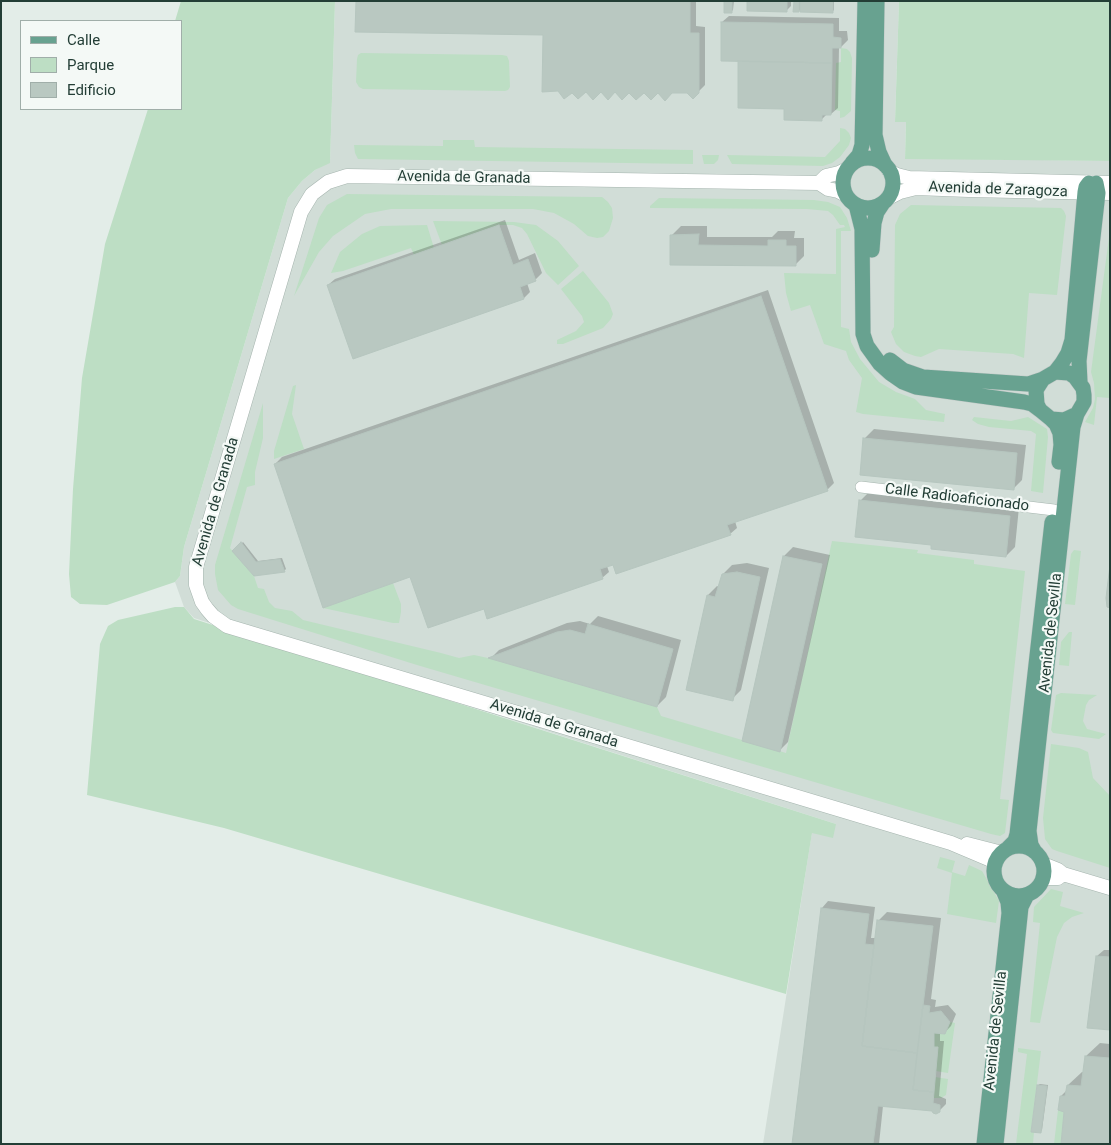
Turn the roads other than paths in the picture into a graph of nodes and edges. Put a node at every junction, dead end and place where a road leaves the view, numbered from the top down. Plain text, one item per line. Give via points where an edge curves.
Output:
1 (865, 1) edge
2 (877, 1) edge
3 (850, 166) junction
4 (887, 168) junction
5 (819, 183) junction
6 (1098, 188) edge
7 (851, 200) junction
8 (885, 200) junction
9 (1049, 375) junction
10 (1080, 382) junction
11 (1077, 414) junction
12 (1045, 415) junction
13 (861, 487) dead end
14 (1054, 510) junction
15 (1002, 854) junction
16 (1040, 864) junction
17 (1110, 888) edge
18 (1004, 890) junction
19 (1027, 895) junction
20 (984, 1144) edge
21 (996, 1144) edge

1 - 3 main road via 862,145
2 - 4 main road via 875,135 878,152
3 - 4 main road via 858,160 872,158
3 - 5 street, Avenida de Granada via 826,176
3 - 7 main road via 843,182
4 - 6 street, Avenida de Zaragoza via 909,178 991,179
4 - 8 main road via 892,184
5 - 7 street, Avenida de Granada
5 - 15 street, Avenida de Granada via 347,176 319,188 306,203 298,221 196,567 196,585 212,616 227,626 951,843 970,844
6 - 8 street, Avenida de Zaragoza via 916,188
6 - 9 main road via 1072,340 1062,363
6 - 10 main road via 1079,361
7 - 8 main road via 870,208
7 - 12 main road via 862,229 863,334 880,364 903,382 916,387 1024,402 1032,404
8 - 9 main road via 877,212 873,230 871,321 876,340 887,358 903,370 923,377 1028,384
9 - 10 main road via 1068,373
9 - 12 main road via 1036,390 1037,404
10 - 11 main road via 1084,395
11 - 12 main road via 1064,420
11 - 16 main road, Avenida de Sevilla via 1029,831 1031,845
12 - 14 main road, Avenida de Sevilla via 1060,432
13 - 14 street, Calle Radioaficionado
14 - 15 main road, Avenida de Sevilla via 1017,834 1015,841
15 - 16 main road via 1022,846
15 - 18 main road via 994,872
16 - 17 street via 1058,878 1064,874
16 - 19 main road via 1037,888
18 - 19 main road via 1015,896
18 - 20 main road, Avenida de Sevilla via 1009,914
19 - 21 main road, Avenida de Sevilla via 1021,907

